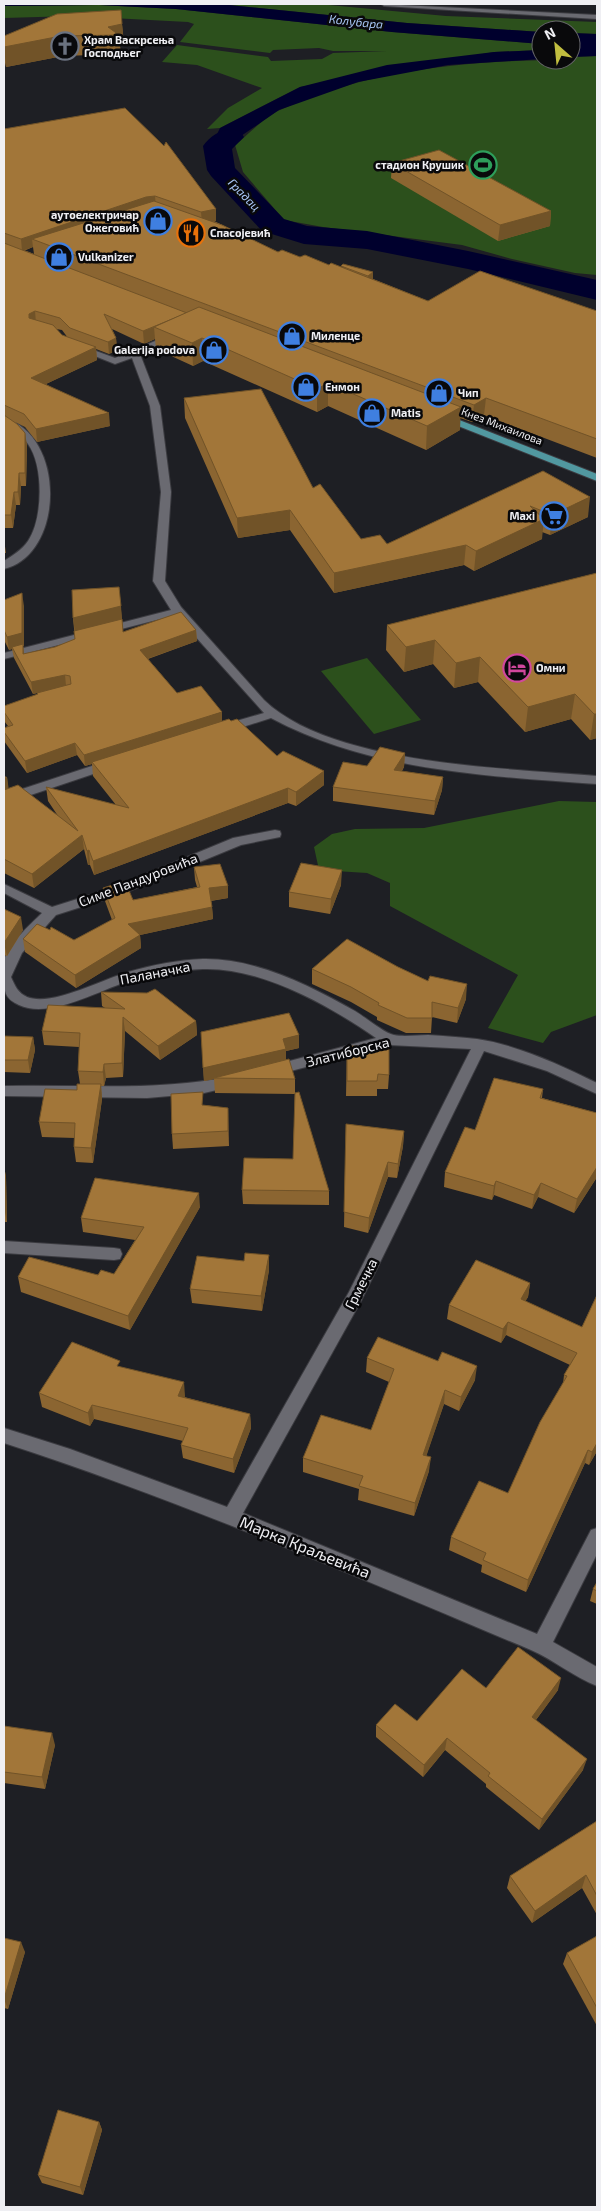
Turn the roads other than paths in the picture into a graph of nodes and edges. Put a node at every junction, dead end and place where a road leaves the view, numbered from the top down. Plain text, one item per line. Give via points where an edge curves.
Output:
1 (384, 4) edge
2 (597, 17) edge
3 (186, 331) edge
4 (67, 344) edge
5 (134, 353) junction
6 (429, 412) edge
7 (4, 421) edge
8 (597, 478) edge
9 (4, 566) edge
10 (179, 611) junction
11 (4, 656) edge
12 (272, 714) junction
13 (206, 734) edge
14 (122, 760) edge
15 (597, 780) edge
16 (4, 800) edge
17 (276, 834) dead end
18 (4, 888) edge
19 (51, 912) junction
20 (389, 1040) junction
21 (480, 1045) junction
22 (597, 1089) edge
23 (4, 1091) edge
24 (4, 1247) edge
25 (114, 1254) dead end
26 (4, 1436) edge
27 (231, 1517) junction
28 (597, 1536) edge
29 (541, 1645) junction
30 (597, 1677) edge

1 - 2 street
3 - 5 street
4 - 5 street via 115,361
5 - 10 street via 155,406 164,473 166,492 158,581
6 - 8 main road, Кнез Михаилова
7 - 9 street via 16,426 37,448 44,462 46,478 43,513 36,538
10 - 11 street
10 - 12 street
12 - 13 street
12 - 15 street via 311,733 396,758
14 - 16 street
17 - 19 street, Симе Пандуровића via 238,841 118,892
18 - 19 street
19 - 20 street, Паланачка via 20,944 4,977 10,992 31,1004 47,1004 76,996 129,976 212,964 249,971 292,986 352,1016
20 - 21 street, Златиборска
20 - 23 street, Златиборска via 211,1087 153,1094
21 - 22 street, Златиборска via 552,1067
21 - 27 street, Грмечка via 355,1296
24 - 25 street
26 - 27 street, Марка Краљевића
27 - 29 street, Марка Краљевића
28 - 29 street
29 - 30 street, Марка Краљевића

